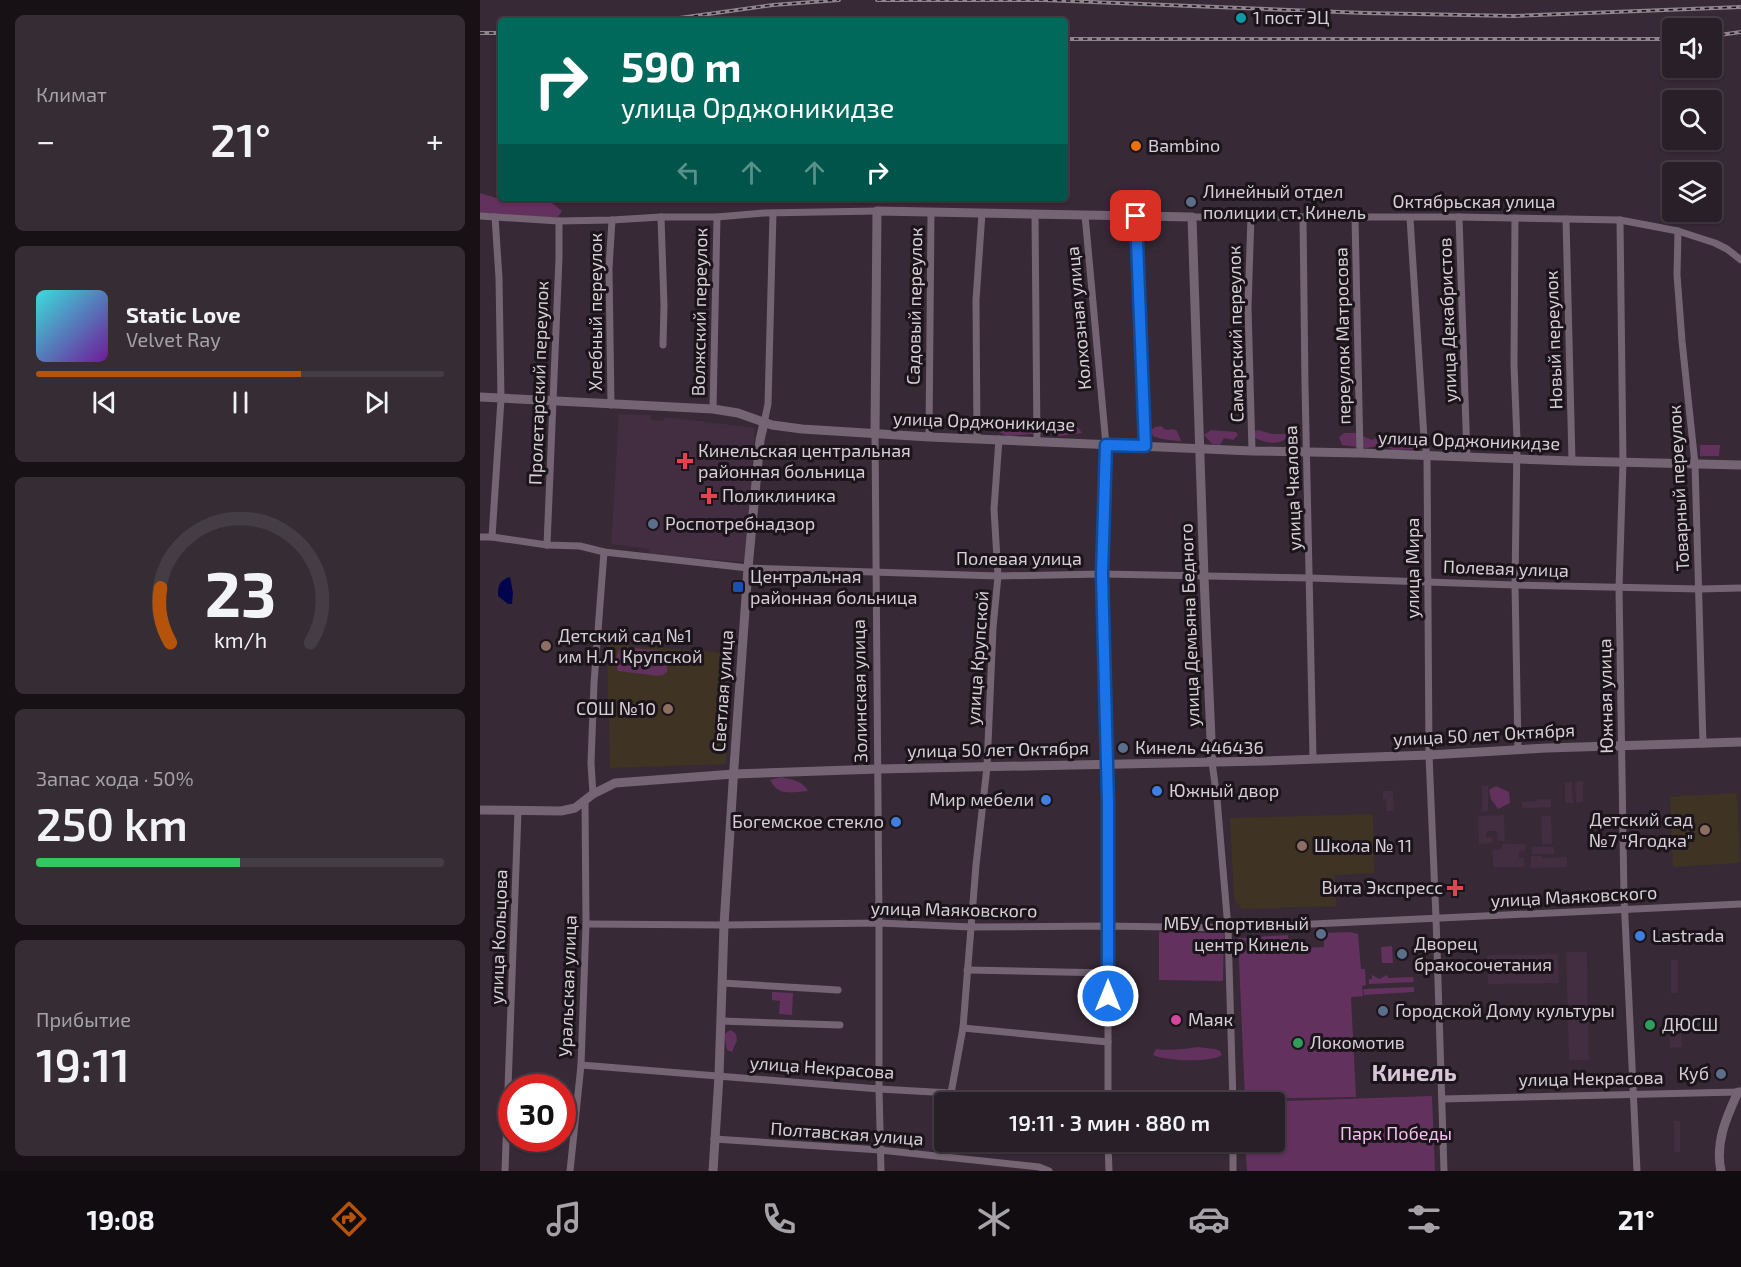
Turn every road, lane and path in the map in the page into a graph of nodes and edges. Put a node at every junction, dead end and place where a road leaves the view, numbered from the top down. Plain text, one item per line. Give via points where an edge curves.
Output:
1 (878, 211) junction
2 (931, 212) junction
3 (773, 213) junction
4 (982, 213) junction
5 (1035, 214) junction
6 (1085, 215) junction
7 (480, 216) edge
8 (1136, 216) junction
9 (1251, 216) junction
10 (495, 217) junction
11 (661, 217) junction
12 (717, 217) junction
13 (1192, 217) junction
14 (1303, 217) junction
15 (1459, 217) junction
16 (1355, 218) junction
17 (1410, 218) junction
18 (1515, 218) junction
19 (1566, 219) junction
20 (612, 220) junction
21 (1620, 220) junction
22 (559, 221) junction
23 (1678, 231) junction
24 (1741, 260) edge
25 (663, 345) dead end
26 (480, 398) edge
27 (501, 399) junction
28 (554, 402) junction
29 (611, 405) junction
30 (713, 409) junction
31 (764, 423) junction
32 (875, 434) junction
33 (929, 437) junction
34 (977, 439) junction
35 (999, 439) junction
36 (1037, 441) junction
37 (1106, 445) junction
38 (1145, 446) junction
39 (1201, 449) junction
40 (1252, 451) junction
41 (1307, 452) junction
42 (1360, 453) junction
43 (1427, 456) junction
44 (1467, 457) junction
45 (1516, 458) junction
46 (1572, 461) junction
47 (1623, 462) junction
48 (1695, 464) junction
49 (1741, 465) edge
50 (480, 537) edge
51 (492, 537) junction
52 (547, 545) junction
53 (604, 552) junction
54 (748, 568) junction
55 (876, 572) junction
56 (1102, 574) junction
57 (998, 576) junction
58 (1204, 577) junction
59 (1310, 578) junction
60 (1429, 582) junction
61 (1515, 585) junction
62 (1619, 588) junction
63 (1741, 588) edge
64 (1700, 589) junction
65 (1741, 742) edge
66 (1703, 744) junction
67 (1622, 746) junction
68 (1518, 750) junction
69 (1429, 755) junction
70 (1313, 758) junction
71 (1212, 762) junction
72 (1107, 765) junction
73 (987, 767) junction
74 (878, 769) junction
75 (734, 774) junction
76 (593, 794) junction
77 (585, 801) junction
78 (480, 810) edge
79 (518, 811) junction
80 (1741, 904) edge
81 (1624, 909) junction
82 (1436, 918) junction
83 (879, 923) junction
84 (586, 924) junction
85 (724, 925) junction
86 (1108, 926) junction
87 (971, 927) junction
88 (1228, 928) junction
89 (967, 970) junction
90 (1108, 973) junction
91 (722, 983) junction
92 (838, 990) dead end
93 (721, 1021) junction
94 (840, 1025) dead end
95 (963, 1028) junction
96 (1108, 1042) junction
97 (581, 1065) junction
98 (719, 1076) junction
99 (879, 1089) junction
100 (934, 1092) edge
101 (951, 1092) edge
102 (1108, 1092) edge
103 (1233, 1092) edge
104 (1739, 1092) edge
105 (1632, 1094) junction
106 (1442, 1097) junction
107 (714, 1140) junction
108 (880, 1150) junction
109 (1108, 1152) edge
110 (1233, 1152) edge
111 (505, 1171) edge
112 (570, 1171) edge
113 (714, 1171) edge
114 (881, 1171) edge
115 (1049, 1171) edge
116 (1108, 1171) edge
117 (1233, 1171) edge
118 (1444, 1171) edge
119 (1637, 1171) edge
120 (1721, 1171) edge

1 - 2 main road, Октябрьская улица
1 - 3 street, Октябрьская улица
1 - 32 main road, Золинская улица
2 - 4 main road, Октябрьская улица
2 - 33 street, Садовый переулок
3 - 12 street, Октябрьская улица
3 - 31 street, Светлая улица via 768,404
4 - 5 main road, Октябрьская улица
4 - 34 street via 976,300
5 - 6 main road, Октябрьская улица
5 - 36 street
6 - 8 main road, Октябрьская улица
6 - 37 street, Колхозная улица
7 - 10 street, Октябрьская улица
8 - 13 main road, Октябрьская улица
8 - 38 street
9 - 13 street, Октябрьская улица
9 - 14 street, Октябрьская улица
9 - 40 street, Самарский переулок via 1248,307
10 - 22 street, Октябрьская улица
10 - 27 street
11 - 12 street, Октябрьская улица
11 - 20 street, Октябрьская улица
11 - 25 street
12 - 30 street, Волжский переулок
13 - 39 main road, улица Демьяна Бедного
14 - 16 street, Октябрьская улица
14 - 41 street, улица Чкалова
15 - 17 street, Октябрьская улица
15 - 18 street, Октябрьская улица
15 - 44 street, улица Декабристов
16 - 17 street, Октябрьская улица
16 - 42 street, переулок Матросова
17 - 43 street, улица Мира
18 - 19 street, Октябрьская улица
18 - 45 street
19 - 21 street, Октябрьская улица
19 - 46 street, Новый переулок
20 - 22 street, Октябрьская улица
20 - 29 street, Хлебный переулок
21 - 23 street, Октябрьская улица
21 - 47 street, Южная улица
22 - 28 street, Пролетарский переулок
23 - 24 street, Октябрьская улица via 1715,243
23 - 48 street, Товарный переулок via 1677,275
26 - 27 main road, улица Орджоникидзе
27 - 28 main road, улица Орджоникидзе
27 - 51 street
28 - 29 main road, улица Орджоникидзе
28 - 52 street, Пролетарский переулок
29 - 30 main road, улица Орджоникидзе
30 - 31 main road, улица Орджоникидзе via 738,412
31 - 32 main road, улица Орджоникидзе
31 - 54 main road, Светлая улица
32 - 33 main road, улица Орджоникидзе
32 - 55 street, Золинская улица
33 - 34 main road, улица Орджоникидзе
34 - 35 main road, улица Орджоникидзе
35 - 36 main road, улица Орджоникидзе
35 - 57 street, улица Крупской via 994,509
36 - 37 main road, улица Орджоникидзе
37 - 38 main road, улица Орджоникидзе
37 - 56 street, Колхозная улица
38 - 39 main road, улица Орджоникидзе
39 - 40 main road, улица Орджоникидзе
39 - 58 main road, улица Демьяна Бедного
40 - 41 main road, улица Орджоникидзе
41 - 42 main road, улица Орджоникидзе
41 - 59 street, улица Чкалова
42 - 43 main road, улица Орджоникидзе
43 - 44 main road, улица Орджоникидзе
43 - 60 street, улица Мира
44 - 45 main road, улица Орджоникидзе
45 - 46 main road, улица Орджоникидзе
45 - 61 street
46 - 47 main road, улица Орджоникидзе
47 - 48 main road, улица Орджоникидзе
47 - 62 street, Южная улица
48 - 49 main road, улица Орджоникидзе
48 - 64 street, Товарный переулок
50 - 51 street, Полевая улица
51 - 52 street, Полевая улица
52 - 53 street, Полевая улица via 580,546
53 - 54 street, Полевая улица
53 - 76 street via 594,683
54 - 55 street, Полевая улица
54 - 75 main road, Светлая улица
55 - 57 street, Полевая улица
55 - 74 street, Золинская улица
56 - 57 street, Полевая улица
56 - 58 street, Полевая улица
56 - 72 street, Колхозная улица
57 - 73 street, улица Крупской
58 - 59 street, Полевая улица
58 - 71 main road, улица Демьяна Бедного
59 - 60 street, Полевая улица
59 - 70 street, улица Чкалова
60 - 61 street, Полевая улица
60 - 69 street, улица Мира
61 - 62 street, Полевая улица
61 - 68 street
62 - 64 street, Полевая улица
62 - 67 street, Южная улица
63 - 64 street, Полевая улица
64 - 66 street, Товарный переулок
65 - 66 main road, улица 50 лет Октября
66 - 67 main road, улица 50 лет Октября
67 - 68 main road, улица 50 лет Октября
67 - 81 street, Южная улица
68 - 69 main road, улица 50 лет Октября
69 - 70 main road, улица 50 лет Октября
69 - 82 street, улица Мира
70 - 71 main road, улица 50 лет Октября
71 - 72 main road, улица 50 лет Октября
71 - 88 street, улица Демьяна Бедного
72 - 73 main road, улица 50 лет Октября
72 - 86 street, Колхозная улица
73 - 74 main road, улица 50 лет Октября
73 - 87 street, улица Крупской
74 - 75 main road, улица 50 лет Октября
74 - 83 street, Золинская улица
75 - 76 main road, улица 50 лет Октября via 625,781
75 - 85 main road, Светлая улица
76 - 77 main road, улица 50 лет Октября
77 - 79 main road, улица 50 лет Октября via 561,811
77 - 84 street, Уральская улица
78 - 79 main road, улица 50 лет Октября
79 - 111 street, улица Кольцова
80 - 81 street, улица Маяковского
81 - 82 street, улица Маяковского
81 - 105 street, Южная улица
82 - 88 street, улица Маяковского
82 - 106 street, улица Мира
83 - 85 street, улица Маяковского
83 - 87 street, улица Маяковского
83 - 99 street, Золинская улица
84 - 85 street, улица Маяковского
84 - 97 street, Уральская улица
85 - 91 main road, Светлая улица
86 - 87 street, улица Маяковского
86 - 88 street, улица Маяковского
86 - 90 street, Колхозная улица
87 - 89 street, улица Крупской
88 - 103 street, улица Демьяна Бедного
89 - 90 street
89 - 95 street, улица Крупской
90 - 96 street, Колхозная улица
91 - 92 street
91 - 93 main road, Светлая улица
93 - 94 street
93 - 98 main road, Светлая улица
95 - 96 street
95 - 101 street, улица Крупской
96 - 102 street, Колхозная улица
97 - 98 street, улица Некрасова
97 - 112 street, Уральская улица
98 - 99 street, улица Некрасова
98 - 107 main road, Светлая улица
99 - 100 street, улица Некрасова
99 - 108 street, Золинская улица
104 - 105 street, улица Некрасова
104 - 120 main road via 1721,1138
105 - 106 street, улица Некрасова
105 - 119 street, Южная улица
106 - 118 street
107 - 108 street, Полтавская улица
107 - 113 main road, Светлая улица
108 - 114 street, Золинская улица
108 - 115 street, Полтавская улица
109 - 116 street
110 - 117 street

